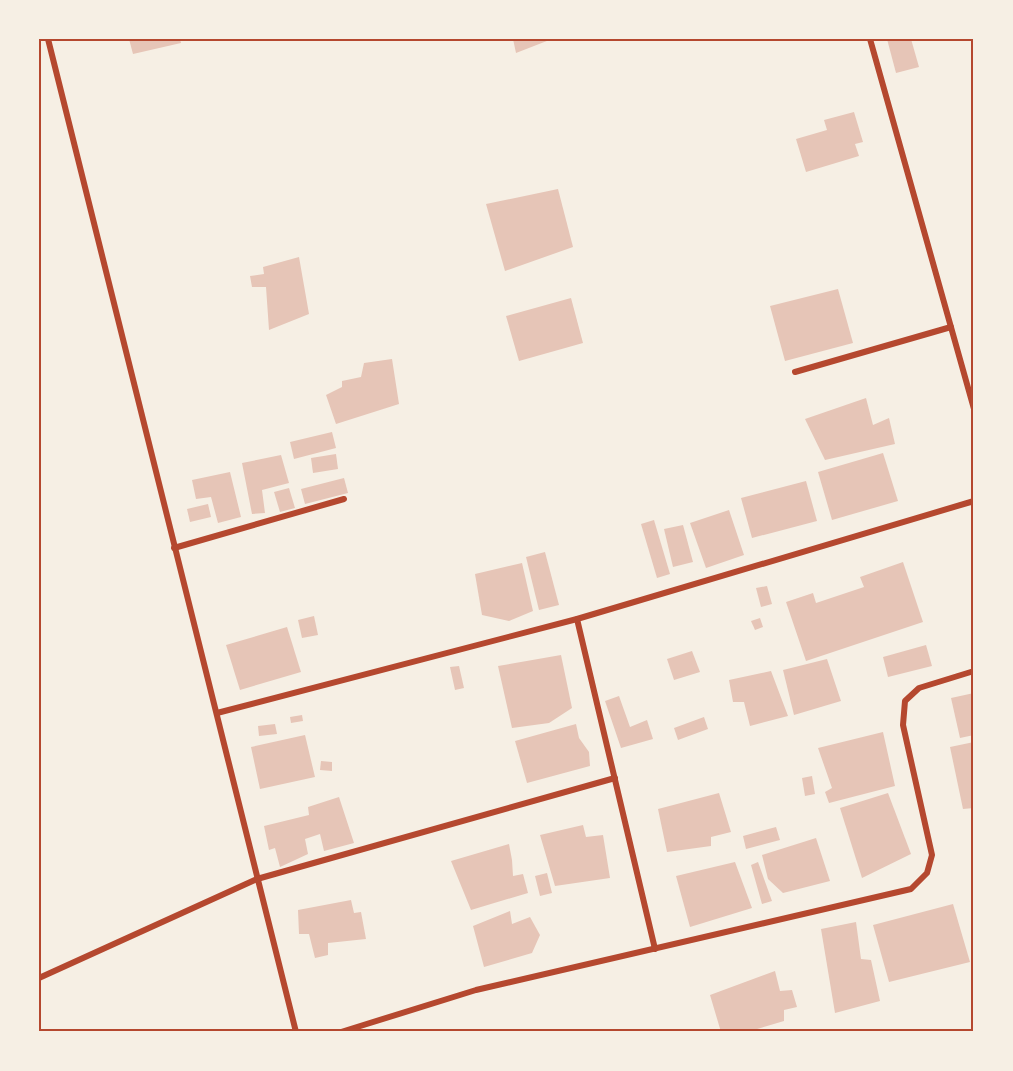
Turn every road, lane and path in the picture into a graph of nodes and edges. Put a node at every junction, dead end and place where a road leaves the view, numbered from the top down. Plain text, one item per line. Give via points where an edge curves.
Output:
1 (48, 39) edge
2 (870, 39) edge
3 (951, 327) junction
4 (795, 372) dead end
5 (974, 409) edge
6 (344, 499) dead end
7 (974, 501) edge
8 (174, 548) junction
9 (577, 619) junction
10 (974, 671) edge
11 (216, 713) junction
12 (615, 778) junction
13 (257, 879) junction
14 (655, 949) junction
15 (39, 978) edge
16 (296, 1032) edge
17 (341, 1032) edge

1 - 8 street
2 - 3 street
3 - 4 street
3 - 5 street
6 - 8 street
7 - 9 street
8 - 11 street
9 - 11 street
9 - 12 street
10 - 14 street via 919,688 905,701 903,725 932,855 927,873 911,889
11 - 13 street
12 - 13 street
12 - 14 street
13 - 15 street
13 - 16 street
14 - 17 street via 476,990

